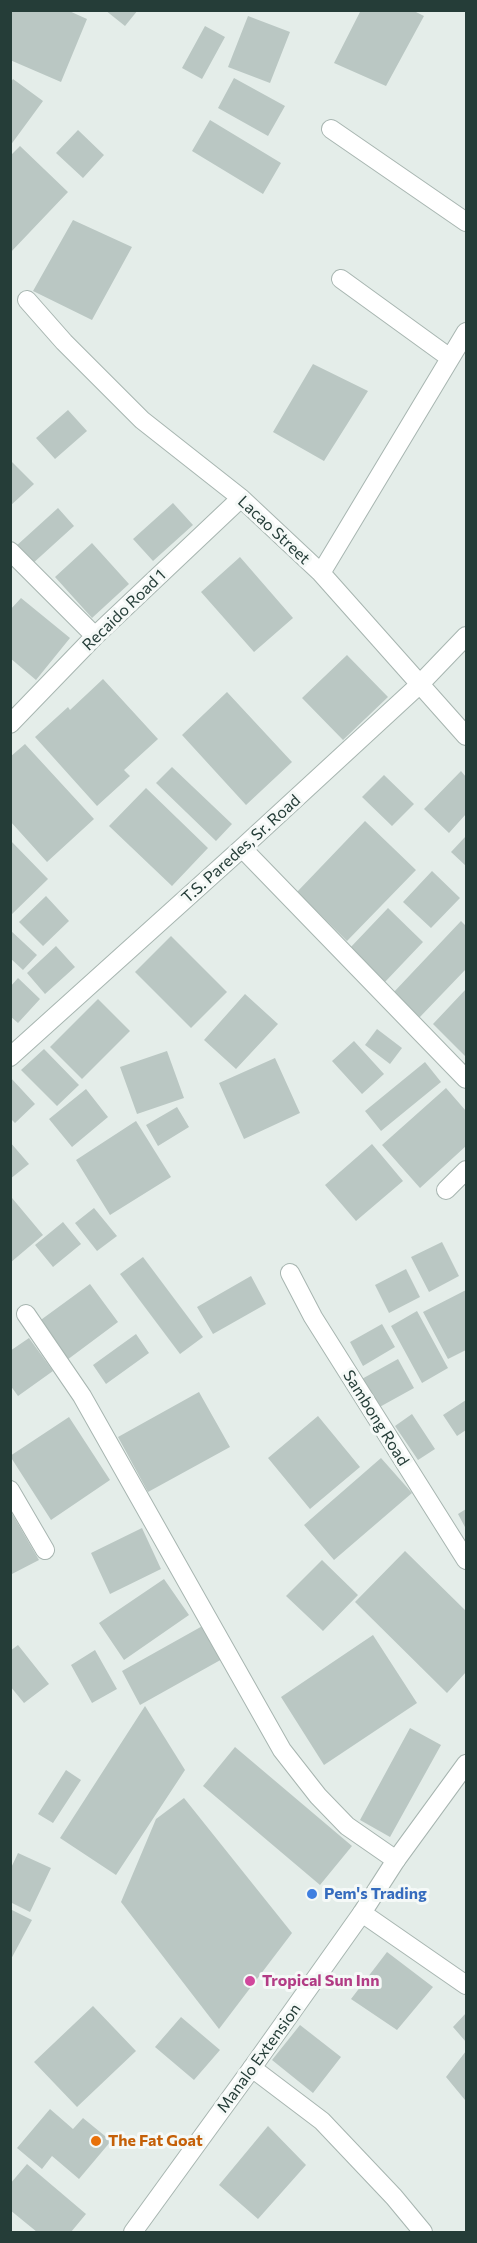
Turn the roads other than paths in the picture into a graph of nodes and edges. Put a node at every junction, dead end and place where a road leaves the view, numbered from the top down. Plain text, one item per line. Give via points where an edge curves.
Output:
1 (331, 129) dead end
2 (466, 222) edge
3 (341, 279) dead end
4 (27, 300) dead end
5 (466, 332) edge
6 (450, 358) junction
7 (241, 498) junction
8 (10, 551) edge
9 (321, 573) junction
10 (95, 636) junction
11 (466, 636) edge
12 (419, 685) junction
13 (10, 724) edge
14 (466, 736) edge
15 (242, 848) junction
16 (10, 1057) edge
17 (466, 1078) edge
18 (466, 1170) edge
19 (446, 1190) dead end
20 (290, 1273) dead end
21 (27, 1314) dead end
22 (10, 1490) edge
23 (45, 1550) dead end
24 (466, 1560) edge
25 (466, 1764) edge
26 (396, 1860) junction
27 (362, 1913) junction
28 (466, 1985) edge
29 (252, 2068) junction
30 (133, 2232) edge
31 (423, 2232) edge

1 - 2 street
3 - 6 street
4 - 7 street, Lacao Street via 142,420
5 - 6 street
6 - 9 street
7 - 9 street, Lacao Street
7 - 10 street, Recaido Road 1
8 - 10 street
9 - 12 street, Lacao Street
10 - 13 street, Recaido Road 1
11 - 12 street, T.S. Paredes, Sr. Road
12 - 14 street, Lacao Street
12 - 15 street, T.S. Paredes, Sr. Road
15 - 16 street, T.S. Paredes, Sr. Road
15 - 17 street
18 - 19 street
20 - 24 street, Sambong Road via 313,1317
21 - 26 street via 82,1396 282,1750 347,1826
22 - 23 street
25 - 26 street, Manalo Extension
26 - 27 street, Manalo Extension
27 - 28 street
27 - 29 street, Manalo Extension
29 - 30 street, Manalo Extension
29 - 31 street via 322,2121

